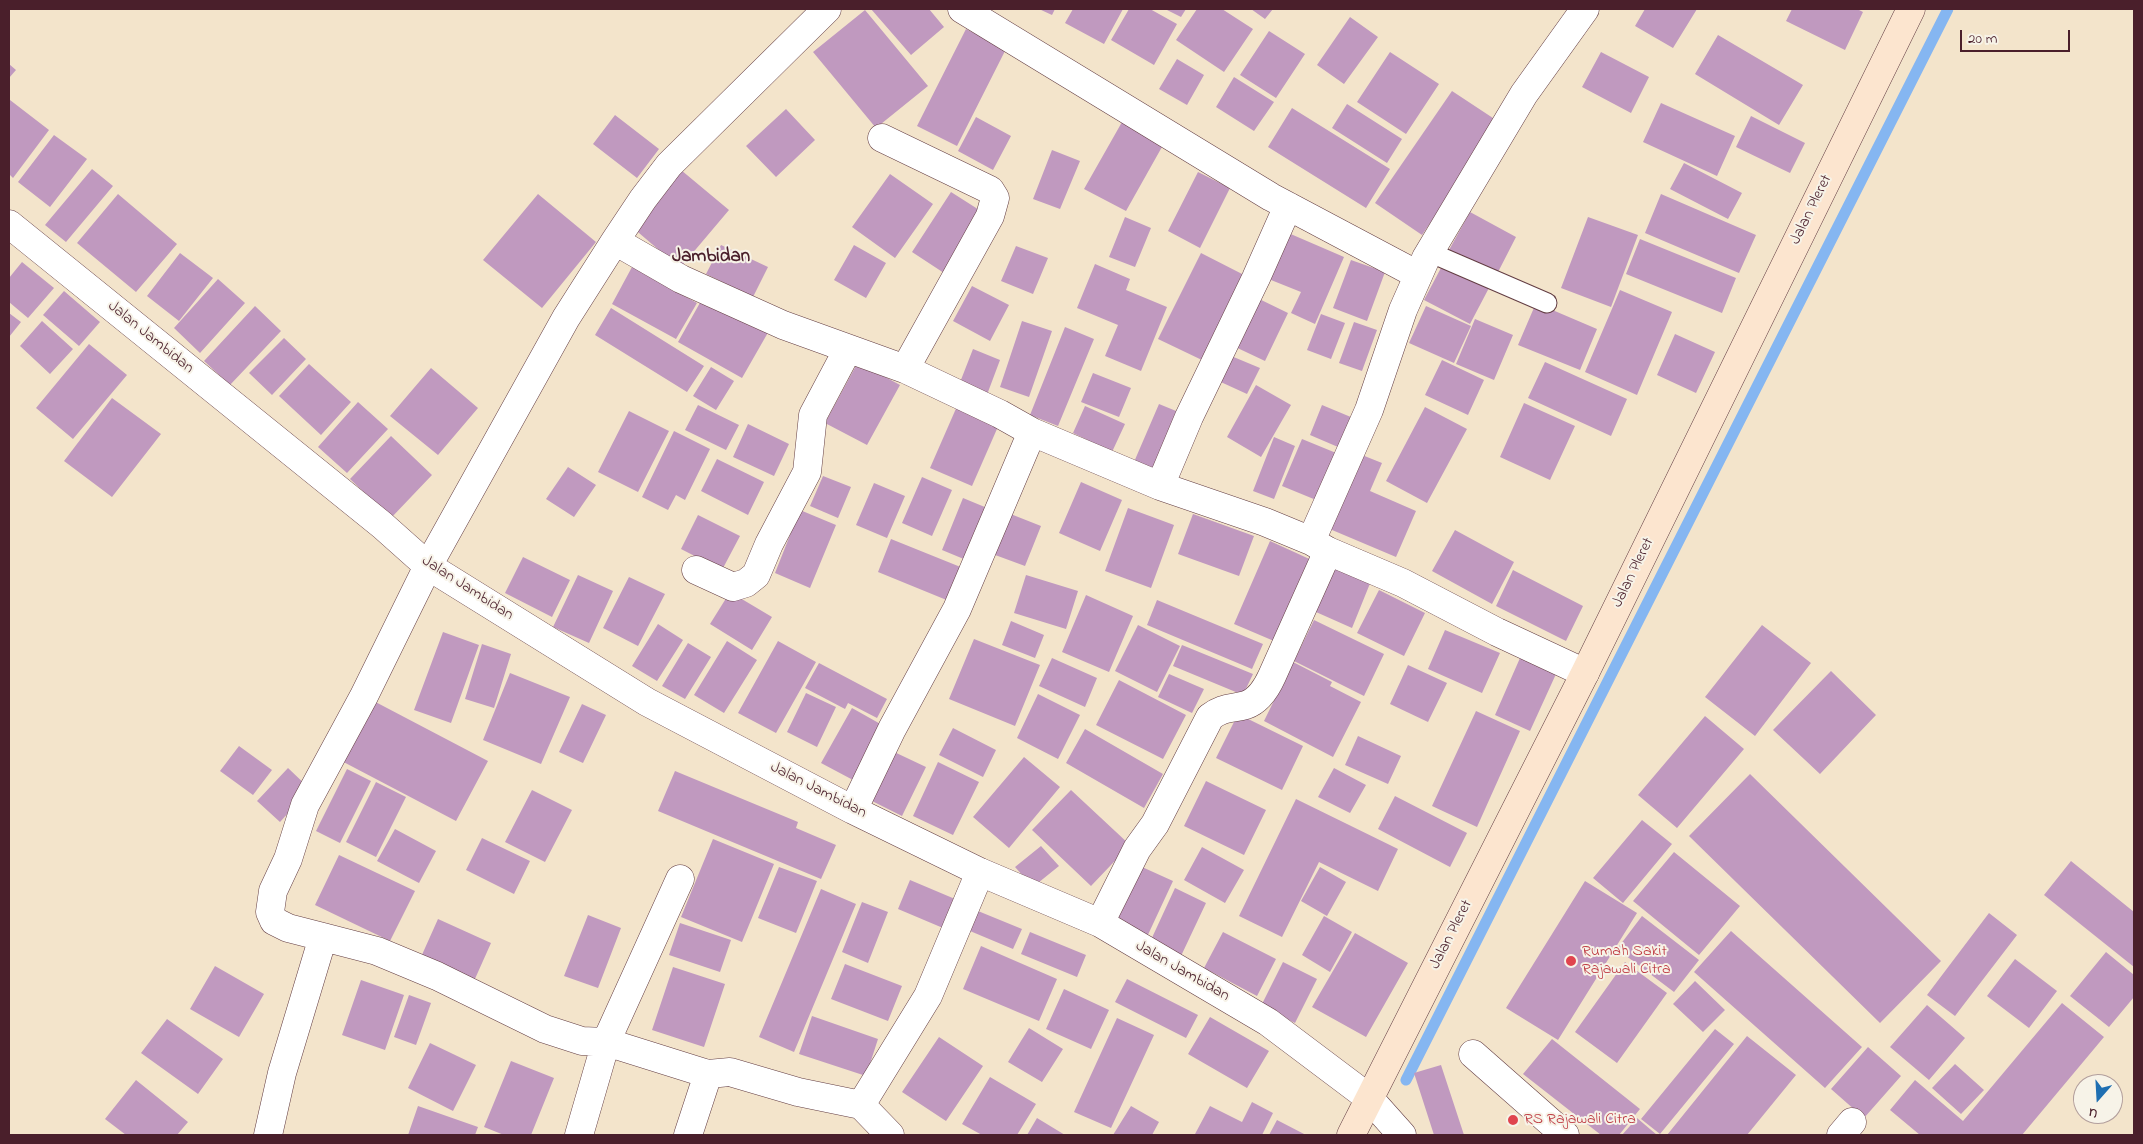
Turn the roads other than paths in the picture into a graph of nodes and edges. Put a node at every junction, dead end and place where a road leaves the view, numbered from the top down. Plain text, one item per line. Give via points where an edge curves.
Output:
1 (827, 9) edge
2 (962, 9) edge
3 (1585, 9) edge
4 (1911, 9) edge
5 (882, 138) dead end
6 (1288, 206) junction
7 (9, 224) edge
8 (615, 241) junction
9 (1423, 263) junction
10 (1546, 303) dead end
11 (848, 349) junction
12 (905, 369) junction
13 (1032, 432) junction
14 (1160, 486) junction
15 (1319, 546) junction
16 (428, 566) junction
17 (696, 570) dead end
18 (1585, 673) junction
19 (853, 810) junction
20 (980, 872) junction
21 (680, 879) dead end
22 (1100, 923) junction
23 (324, 937) junction
24 (606, 1042) junction
25 (1473, 1054) dead end
26 (708, 1074) junction
27 (1369, 1098) junction
28 (861, 1105) junction
29 (268, 1135) edge
30 (579, 1135) edge
31 (688, 1135) edge
32 (890, 1135) edge
33 (1351, 1135) edge
34 (1402, 1135) edge
35 (1565, 1135) edge

1 - 8 street via 669,166
2 - 6 street
3 - 9 street via 1524,94
4 - 18 main road, Jalan Pleret
5 - 12 street via 990,190 995,198 990,216
6 - 9 street
6 - 14 street
7 - 16 street, Jalan Jambidan via 382,525
8 - 11 street via 681,279 783,325
8 - 16 street via 566,318
9 - 10 lane
9 - 15 street via 1391,342
11 - 12 street
11 - 17 street via 813,414 807,472 756,575 734,587
12 - 13 street
13 - 14 street
13 - 19 street via 957,609 892,729
14 - 15 street via 1265,522
15 - 18 street via 1403,583
15 - 22 street via 1265,690 1248,704 1221,709 1210,717 1156,824 1136,849
16 - 19 street, Jalan Jambidan via 647,702
16 - 23 street via 364,696 305,805 288,859 273,891 270,912 274,921
18 - 27 main road, Jalan Pleret
19 - 20 street, Jalan Jambidan
20 - 22 street, Jalan Jambidan
20 - 28 street via 928,996
21 - 24 street
22 - 27 street, Jalan Jambidan via 1268,1022
23 - 24 street via 377,951 437,976 545,1029 582,1040
23 - 29 street via 282,1073
24 - 26 street
24 - 30 street
25 - 35 street
26 - 28 street via 730,1072 798,1092
26 - 31 street
27 - 33 main road, Jalan Pleret
27 - 34 street, Jalan Jambidan
28 - 32 street

